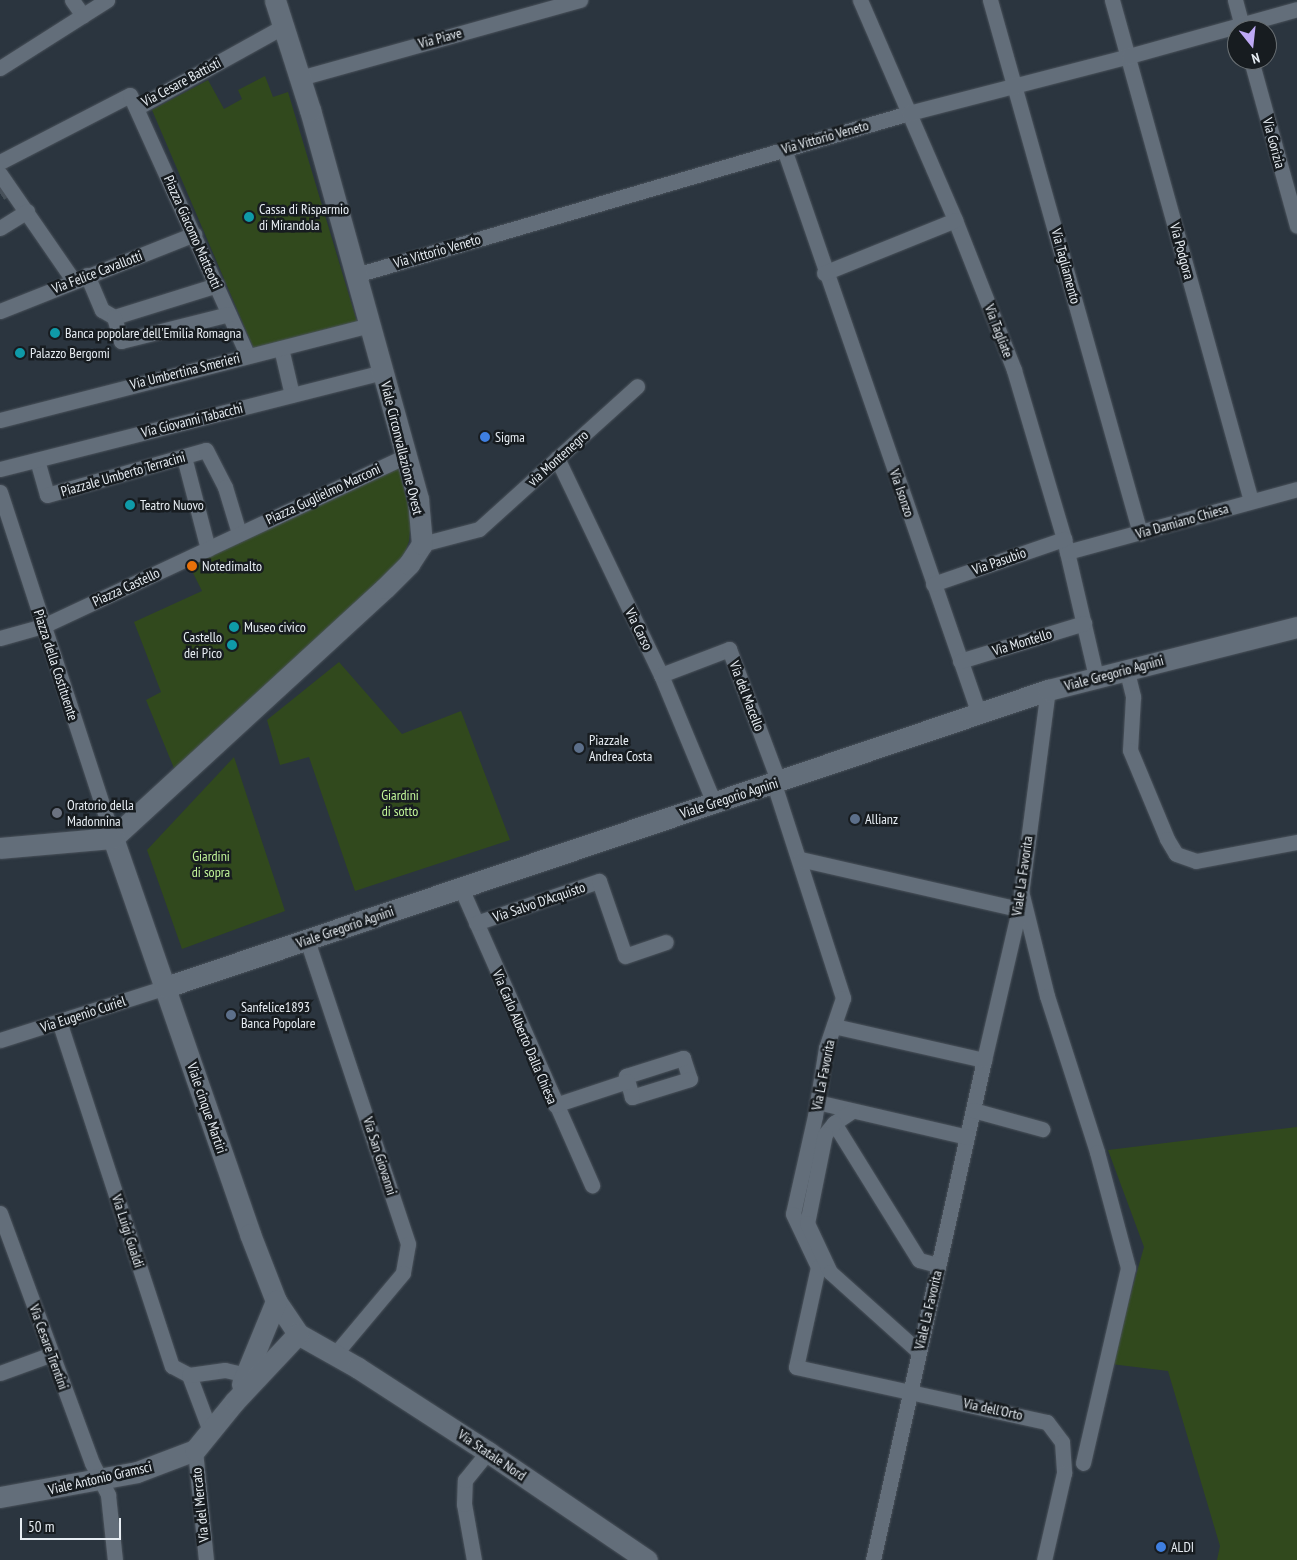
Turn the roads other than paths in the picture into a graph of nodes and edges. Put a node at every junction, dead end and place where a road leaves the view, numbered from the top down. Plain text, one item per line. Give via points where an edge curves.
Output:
1 (72, 0) edge
2 (107, 0) edge
3 (275, 0) edge
4 (580, 0) edge
5 (860, 0) edge
6 (990, 0) edge
7 (1112, 0) edge
8 (1235, 0) edge
9 (1297, 9) edge
10 (83, 16) junction
11 (1240, 20) edge
12 (1263, 20) edge
13 (284, 26) junction
14 (1227, 31) edge
15 (1129, 56) junction
16 (3, 61) edge
17 (1255, 70) edge
18 (300, 78) junction
19 (1016, 85) junction
20 (138, 108) junction
21 (909, 113) junction
22 (784, 149) junction
23 (0, 162) edge
24 (0, 174) edge
25 (26, 211) junction
26 (955, 220) junction
27 (1297, 226) edge
28 (0, 228) edge
29 (194, 234) junction
30 (824, 273) junction
31 (356, 274) junction
32 (80, 277) junction
33 (217, 285) junction
34 (0, 311) edge
35 (229, 314) junction
36 (114, 317) junction
37 (371, 325) junction
38 (281, 348) junction
39 (248, 356) junction
40 (383, 372) junction
41 (637, 386) dead end
42 (292, 395) junction
43 (0, 420) edge
44 (406, 456) junction
45 (184, 457) junction
46 (557, 458) junction
47 (37, 460) junction
48 (0, 469) edge
49 (1297, 488) edge
50 (0, 492) edge
51 (1251, 501) junction
52 (239, 533) junction
53 (1140, 533) junction
54 (422, 544) junction
55 (1066, 546) junction
56 (208, 549) junction
57 (933, 584) junction
58 (1084, 622) junction
59 (43, 626) junction
60 (1297, 627) edge
61 (0, 638) edge
62 (960, 661) junction
63 (1126, 668) junction
64 (661, 675) junction
65 (1096, 677) junction
66 (1048, 690) junction
67 (979, 714) junction
68 (776, 784) junction
69 (714, 803) junction
70 (113, 838) junction
71 (1297, 842) edge
72 (0, 848) edge
73 (800, 859) junction
74 (461, 888) junction
75 (1021, 892) junction
76 (1019, 909) junction
77 (476, 923) junction
78 (307, 940) junction
79 (666, 942) dead end
80 (166, 988) junction
81 (59, 1022) junction
82 (834, 1026) junction
83 (0, 1040) edge
84 (984, 1060) junction
85 (627, 1081) dead end
86 (817, 1102) junction
87 (555, 1105) junction
88 (973, 1110) junction
89 (852, 1111) junction
90 (834, 1123) junction
91 (1042, 1129) dead end
92 (967, 1137) junction
93 (592, 1184) dead end
94 (0, 1213) edge
95 (938, 1265) junction
96 (276, 1301) junction
97 (298, 1334) junction
98 (918, 1351) junction
99 (52, 1354) junction
100 (335, 1354) junction
101 (796, 1368) joint
102 (0, 1373) edge
103 (189, 1375) junction
104 (246, 1375) junction
105 (910, 1391) junction
106 (235, 1401) junction
107 (210, 1430) junction
108 (195, 1450) junction
109 (488, 1452) junction
110 (1082, 1463) dead end
111 (99, 1479) junction
112 (0, 1498) edge
113 (114, 1560) edge
114 (206, 1560) edge
115 (474, 1560) edge
116 (646, 1560) edge
117 (873, 1560) edge
118 (1044, 1560) edge

1 - 10 street
2 - 10 street
3 - 13 main road, Viale Circonvallazione Ovest
4 - 18 street, Via Piave
5 - 21 street, Via Tagliate
6 - 19 street, Via Tagliamento
7 - 15 street, Via Podgora
8 - 11 street
9 - 12 street, Via Vittorio Veneto
10 - 16 street
13 - 18 main road, Viale Circonvallazione Ovest
13 - 20 street, Via Cesare Battisti
14 - 15 street, Via Vittorio Veneto
15 - 19 street, Via Vittorio Veneto
15 - 51 street, Via Podgora
17 - 27 street, Via Gorizia
18 - 31 main road, Viale Circonvallazione Ovest
19 - 21 street, Via Vittorio Veneto
19 - 53 street, Via Tagliamento
20 - 23 street, Via Cesare Battisti via 130,95
20 - 29 street, Piazza Giacomo Matteotti
21 - 22 street, Via Vittorio Veneto
21 - 26 street, Via Tagliate
22 - 30 street, Via Isonzo
22 - 31 street, Via Vittorio Veneto
24 - 25 street
25 - 28 street
25 - 32 street
26 - 30 street
26 - 55 street, Via Tagliate via 1014,370
29 - 32 street, Via Felice Cavallotti
29 - 33 street, Piazza Giacomo Matteotti
30 - 57 street, Via Isonzo
31 - 37 main road, Viale Circonvallazione Ovest
32 - 34 street, Via Felice Cavallotti
32 - 36 street via 102,310
33 - 35 street, Piazza Giacomo Matteotti
33 - 36 street
35 - 36 street via 121,341
35 - 39 street, Piazza Giacomo Matteotti
37 - 38 street, Via Umbertina Smerieri
37 - 40 main road, Viale Circonvallazione Ovest
38 - 39 street, Via Umbertina Smerieri
38 - 42 street
39 - 43 street, Via Umbertina Smerieri
40 - 42 street, Via Giovanni Tabacchi
40 - 44 main road, Viale Circonvallazione Ovest
41 - 46 street, via Montenegro
42 - 47 street, Via Giovanni Tabacchi
44 - 52 street, Piazza Guglielmo Marconi
44 - 54 main road, Viale Circonvallazione Ovest via 418,499
45 - 47 street, Piazzale Umberto Terracini via 47,495
45 - 52 street, Piazzale Umberto Terracini via 206,450 225,487
45 - 56 street
46 - 54 street, via Montenegro via 479,529
46 - 64 street, Via Carso
47 - 48 street, Via Giovanni Tabacchi
49 - 51 street, Via Damiano Chiesa
50 - 59 street, Piazza della Costituente
51 - 53 street, Via Damiano Chiesa
52 - 56 street, Piazza Guglielmo Marconi
53 - 55 street, Via Damiano Chiesa
54 - 70 main road via 409,564 385,588
55 - 57 street, Via Pasubio
55 - 58 street, Via Tagliate
56 - 59 street, Piazza Castello
57 - 62 street, Via Isonzo
58 - 62 street, Via Montello
58 - 65 street, Via Tagliate
59 - 61 street, Piazza Castello
59 - 70 street, Piazza della Costituente
60 - 63 main road, Viale Gregorio Agnini
62 - 67 street, Via Isonzo
63 - 65 main road, Viale Gregorio Agnini
63 - 71 street via 1134,697 1130,750 1176,854 1196,861
64 - 68 street, Via del Macello via 729,650
64 - 69 street, Via Carso
65 - 66 main road, Viale Gregorio Agnini
66 - 67 main road, Viale Gregorio Agnini
66 - 75 street, Viale La Favorita
67 - 68 main road, Viale Gregorio Agnini
68 - 69 main road, Viale Gregorio Agnini
68 - 73 street, Via La Favorita
69 - 74 main road, Viale Gregorio Agnini
70 - 72 main road
70 - 80 main road, Viale cinque Martiri
73 - 76 street
73 - 82 street, Via La Favorita via 843,998
74 - 77 street, Via Carlo Alberto Dalla Chiesa
74 - 78 main road, Viale Gregorio Agnini
75 - 76 street, Viale La Favorita
75 - 110 street via 1044,986 1097,1152 1128,1268
76 - 84 street, Viale La Favorita
77 - 79 street, Via Salvo D'Acquisto via 599,881 625,956
77 - 87 street, Via Carlo Alberto Dalla Chiesa
78 - 80 main road, Viale Gregorio Agnini
78 - 100 street, Via San Giovanni via 408,1244 403,1274
80 - 81 street, Via Eugenio Curiel
80 - 96 main road, Viale cinque Martiri
81 - 83 street, Via Eugenio Curiel
81 - 103 street, Via Luigi Gualdi via 172,1366
82 - 84 street
82 - 86 street, Via La Favorita via 826,1048
84 - 88 street, Viale La Favorita
85 - 87 street
86 - 89 street
86 - 101 street, Via La Favorita via 793,1214 818,1267
87 - 93 street, Via Carlo Alberto Dalla Chiesa
88 - 91 street
88 - 92 street, Viale La Favorita
89 - 90 street
89 - 92 street
90 - 95 street via 919,1260
90 - 98 street via 825,1134 807,1223 830,1272
92 - 95 street, Viale La Favorita
94 - 99 street, Via Cesare Trentini
95 - 98 street, Viale La Favorita
96 - 97 main road, Viale cinque Martiri
96 - 104 main road
97 - 100 main road, Viale cinque Martiri
97 - 106 main road
98 - 105 street, Viale La Favorita
99 - 102 street
99 - 111 street, Via Cesare Trentini
100 - 109 main road, Via Statale Nord
101 - 105 street, Via dell'Orto
103 - 104 street via 225,1370
103 - 107 street
104 - 106 main road
105 - 117 street, Viale La Favorita
105 - 118 street, Via dell'Orto via 1048,1422 1062,1442 1064,1474
106 - 107 main road
107 - 108 main road
108 - 111 main road, Viale Antonio Gramsci via 137,1472
108 - 114 street, Via del Mercato
109 - 115 street via 465,1480 464,1504
109 - 116 main road, Via Statale Nord
111 - 112 main road, Viale Antonio Gramsci
111 - 113 street, Via Cesare Trentini via 108,1495

